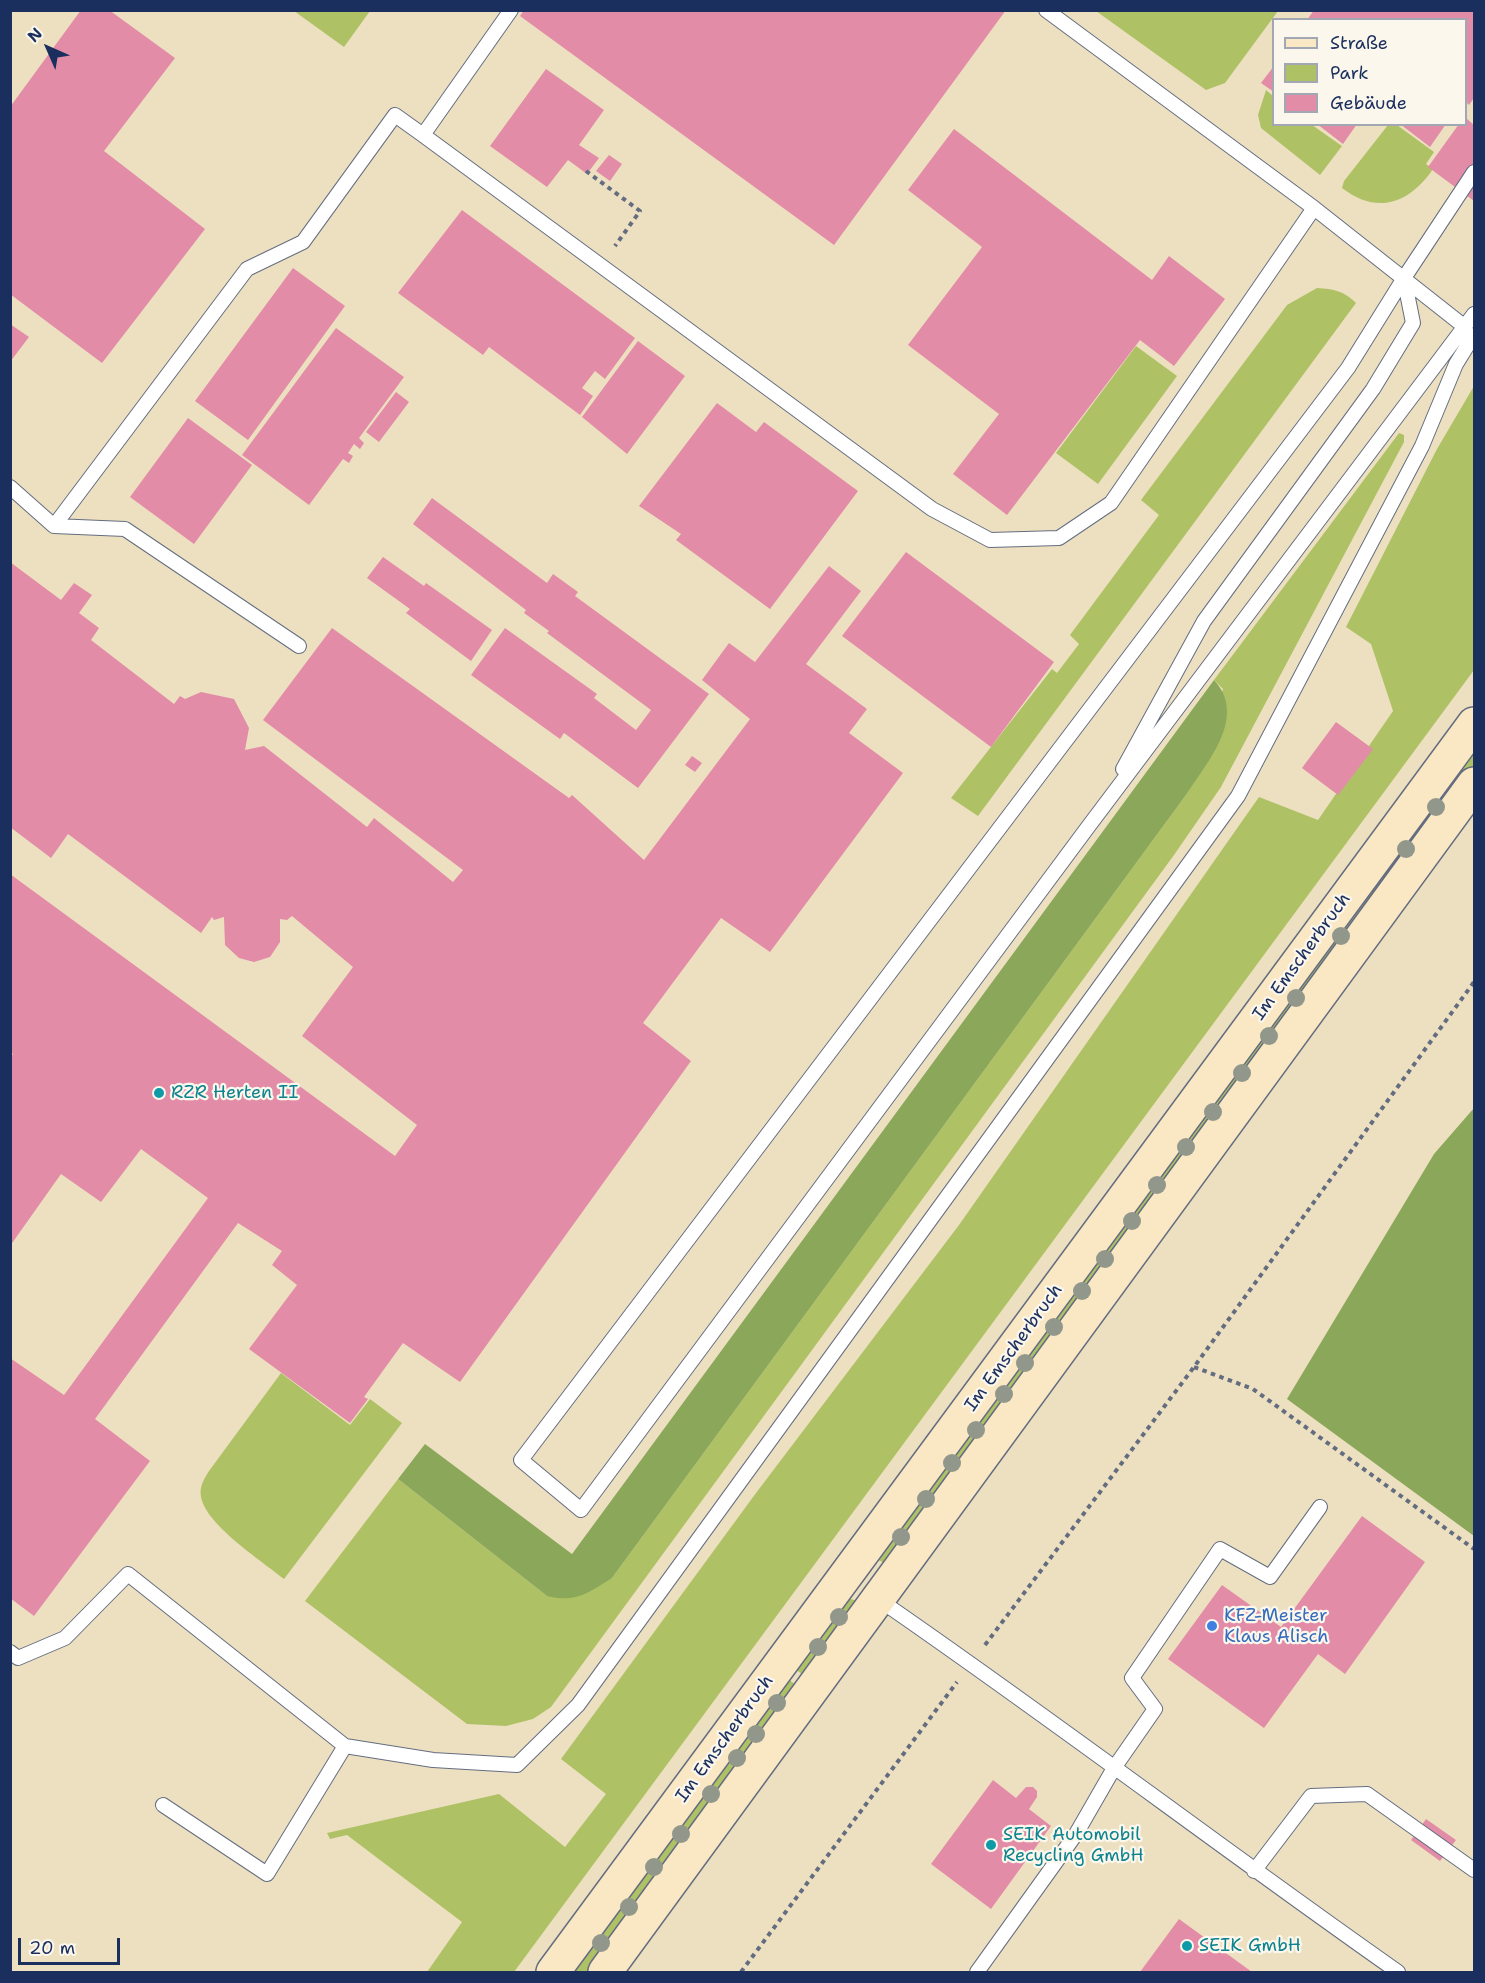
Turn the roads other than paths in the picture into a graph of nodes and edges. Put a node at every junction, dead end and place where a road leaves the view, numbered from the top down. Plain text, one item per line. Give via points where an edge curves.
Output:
1 (511, 10) edge
2 (1046, 10) edge
3 (423, 135) junction
4 (1474, 172) edge
5 (1314, 208) junction
6 (1404, 278) junction
7 (1474, 314) edge
8 (1470, 331) edge
9 (10, 487) edge
10 (54, 526) junction
11 (299, 646) dead end
12 (1474, 724) edge
13 (1474, 784) edge
14 (1088, 827) junction
15 (1320, 1507) dead end
16 (878, 1599) junction
17 (10, 1652) edge
18 (345, 1746) junction
19 (1114, 1768) junction
20 (163, 1805) dead end
21 (1474, 1870) edge
22 (1254, 1872) junction
23 (554, 1972) edge
24 (604, 1972) edge
25 (977, 1972) edge
26 (1398, 1972) edge

1 - 3 lane
2 - 5 lane
3 - 5 lane via 932,509 990,540 1059,538 1111,503
3 - 10 lane via 394,115 303,242 247,269
4 - 6 lane
5 - 6 lane
6 - 8 lane
6 - 14 lane via 1413,323 1373,389 1204,621
6 - 14 lane via 1348,368 521,1460 581,1510
7 - 8 lane
8 - 14 lane
8 - 18 lane via 1422,446 1238,796 578,1705 517,1766 434,1760
9 - 10 lane
10 - 11 lane via 125,529
12 - 23 main road, Im Emscherbruch
13 - 16 main road, Im Emscherbruch
15 - 19 lane via 1270,1577 1220,1550 1132,1678 1155,1708
16 - 19 lane
16 - 24 main road, Im Emscherbruch
17 - 18 lane via 18,1658 65,1638 128,1574
18 - 20 lane via 267,1874
19 - 22 lane
19 - 25 lane via 1076,1834
21 - 22 lane via 1367,1794 1311,1796
22 - 26 lane

